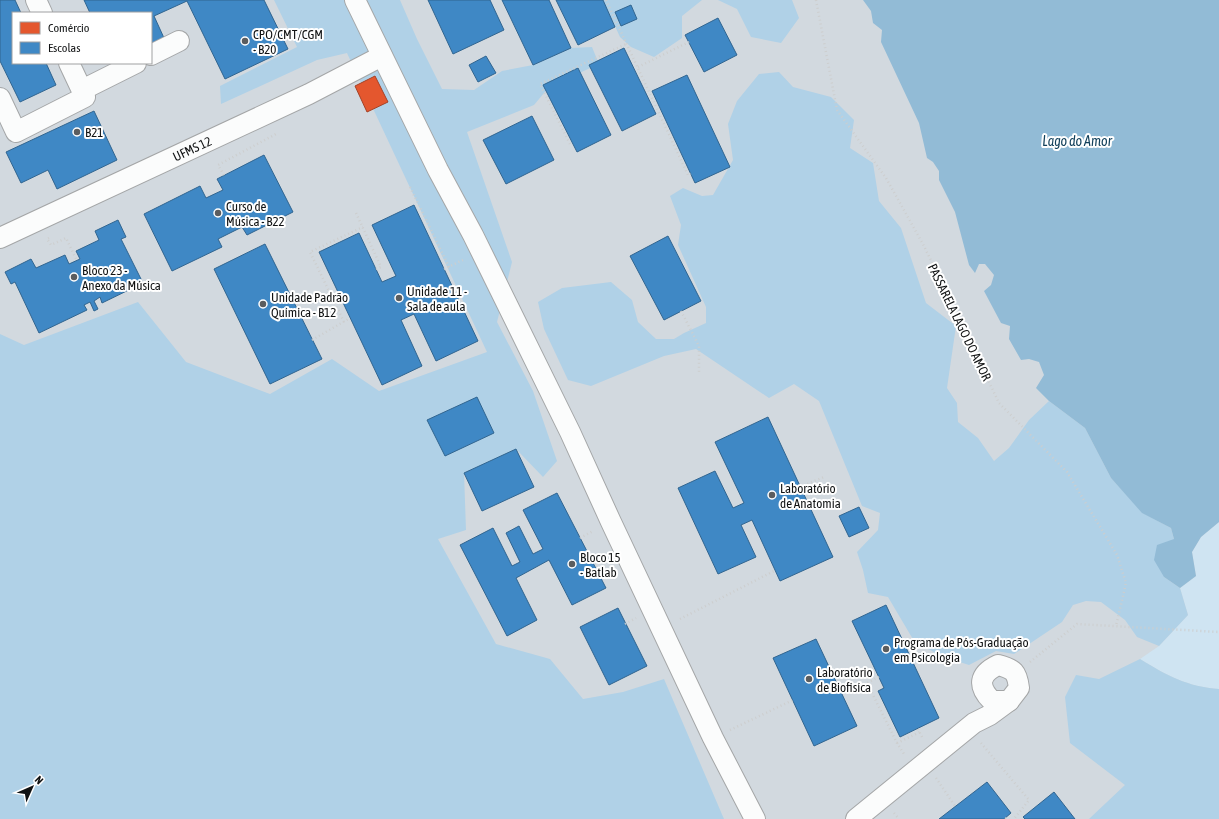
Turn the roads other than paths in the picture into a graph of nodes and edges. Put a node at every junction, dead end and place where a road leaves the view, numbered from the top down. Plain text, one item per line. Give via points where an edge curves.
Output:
1 (36, 0) edge
2 (355, 0) edge
3 (42, 12) edge
4 (179, 41) dead end
5 (152, 54) edge
6 (382, 56) junction
7 (69, 64) edge
8 (134, 64) edge
9 (82, 90) junction
10 (0, 98) edge
11 (0, 238) edge
12 (984, 692) junction
13 (1009, 701) junction
14 (971, 725) junction
15 (755, 819) edge
16 (856, 819) edge

1 - 3 lane
2 - 6 lane
4 - 5 lane
6 - 11 lane, UFMS 12 via 302,97
6 - 15 lane via 570,432 713,738
7 - 9 lane
8 - 9 lane
9 - 10 lane via 85,97 16,132
12 - 13 lane via 992,701
12 - 13 lane via 982,681 988,670 998,665 1010,668 1018,677 1019,688
12 - 14 lane via 983,705
13 - 14 lane
14 - 16 lane

